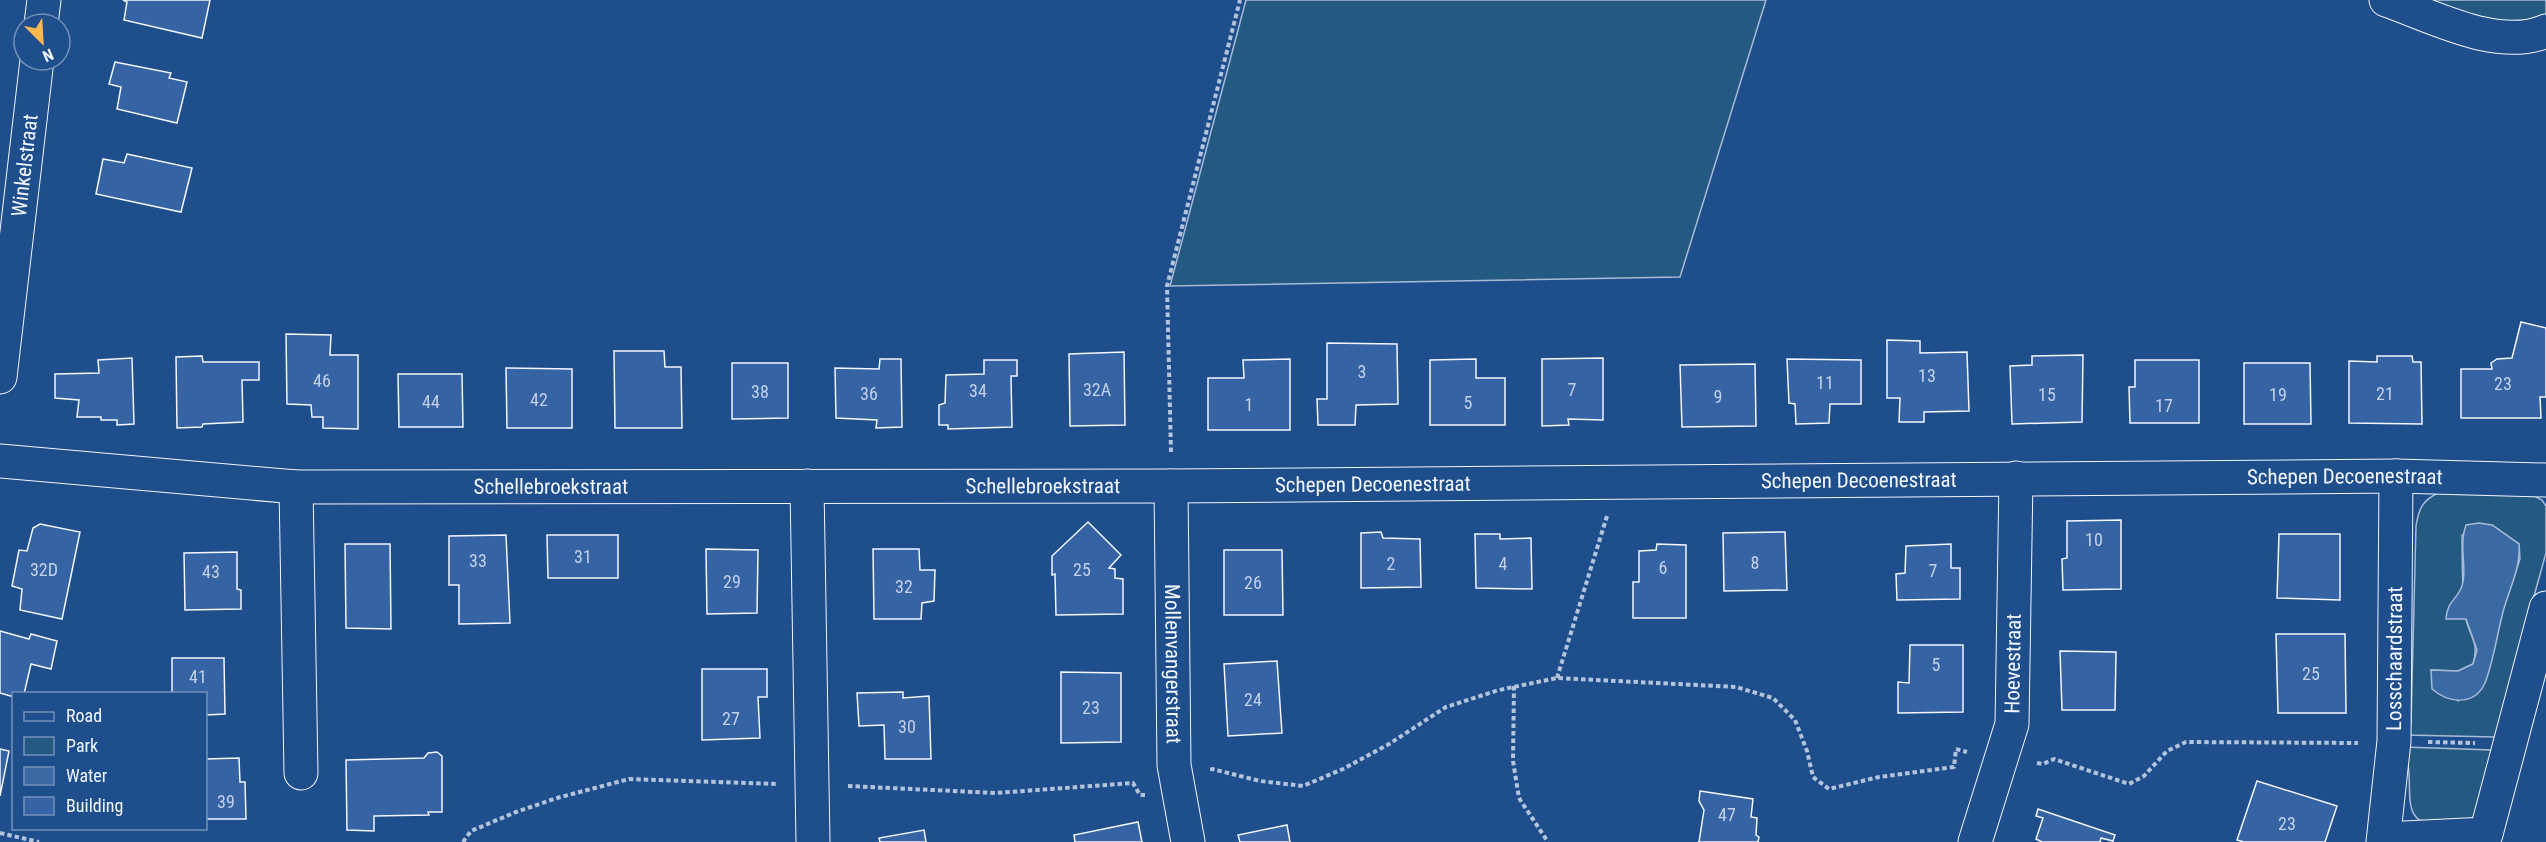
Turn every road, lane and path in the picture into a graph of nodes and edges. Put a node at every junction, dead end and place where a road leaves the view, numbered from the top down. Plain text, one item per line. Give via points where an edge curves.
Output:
1 (1240, 0) edge
2 (2386, 0) edge
3 (2546, 31) edge
4 (36, 72) edge
5 (0, 377) edge
6 (0, 462) edge
7 (2396, 476) junction
8 (2016, 478) junction
9 (2546, 480) edge
10 (1618, 481) junction
11 (807, 486) junction
12 (1171, 486) junction
13 (296, 487) junction
14 (2546, 608) edge
15 (1557, 678) junction
16 (1514, 686) junction
17 (2394, 741) junction
18 (2511, 743) junction
19 (2002, 760) junction
20 (301, 773) dead end
21 (813, 785) junction
22 (1179, 792) junction
23 (0, 833) edge
24 (2383, 840) edge
25 (39, 842) edge
26 (463, 842) edge
27 (813, 842) edge
28 (1188, 842) edge
29 (1548, 842) edge
30 (1975, 842) edge

1 - 12 path via 1167,286
2 - 3 street via 2468,31 2509,37 2534,36
4 - 5 street, Winkelstraat
6 - 13 street, Schellebroekstraat
7 - 8 street, Schepen Decoenestraat
7 - 9 street, Schepen Decoenestraat
7 - 17 street, Losschaardstraat
8 - 10 street, Schepen Decoenestraat
8 - 19 street, Hoevestraat via 2012,724
10 - 12 street, Schepen Decoenestraat
10 - 15 path
11 - 12 street, Schellebroekstraat
11 - 13 street, Schellebroekstraat
11 - 21 street
12 - 22 street, Mollenvangerstraat via 1174,765
13 - 20 street
14 - 18 street, Losschaardstraat
15 - 16 path
15 - 19 path via 1736,687 1773,698 1795,720 1813,777 1829,789 1879,777 1954,767 1956,749
16 - 22 path via 1446,707 1380,749 1303,786 1212,769 1212,785
16 - 29 path via 1513,761 1519,798
17 - 18 path
17 - 19 path via 2186,742 2167,751 2144,776 2129,784 2054,759 2043,764
17 - 24 street, Losschaardstraat
18 - 24 street, Losschaardstraat via 2486,834
19 - 30 street, Hoevestraat
21 - 22 path via 996,793 1133,783 1140,795
21 - 26 path via 629,779 516,812 471,831
21 - 27 street
22 - 28 street, Mollenvangerstraat
23 - 25 path

